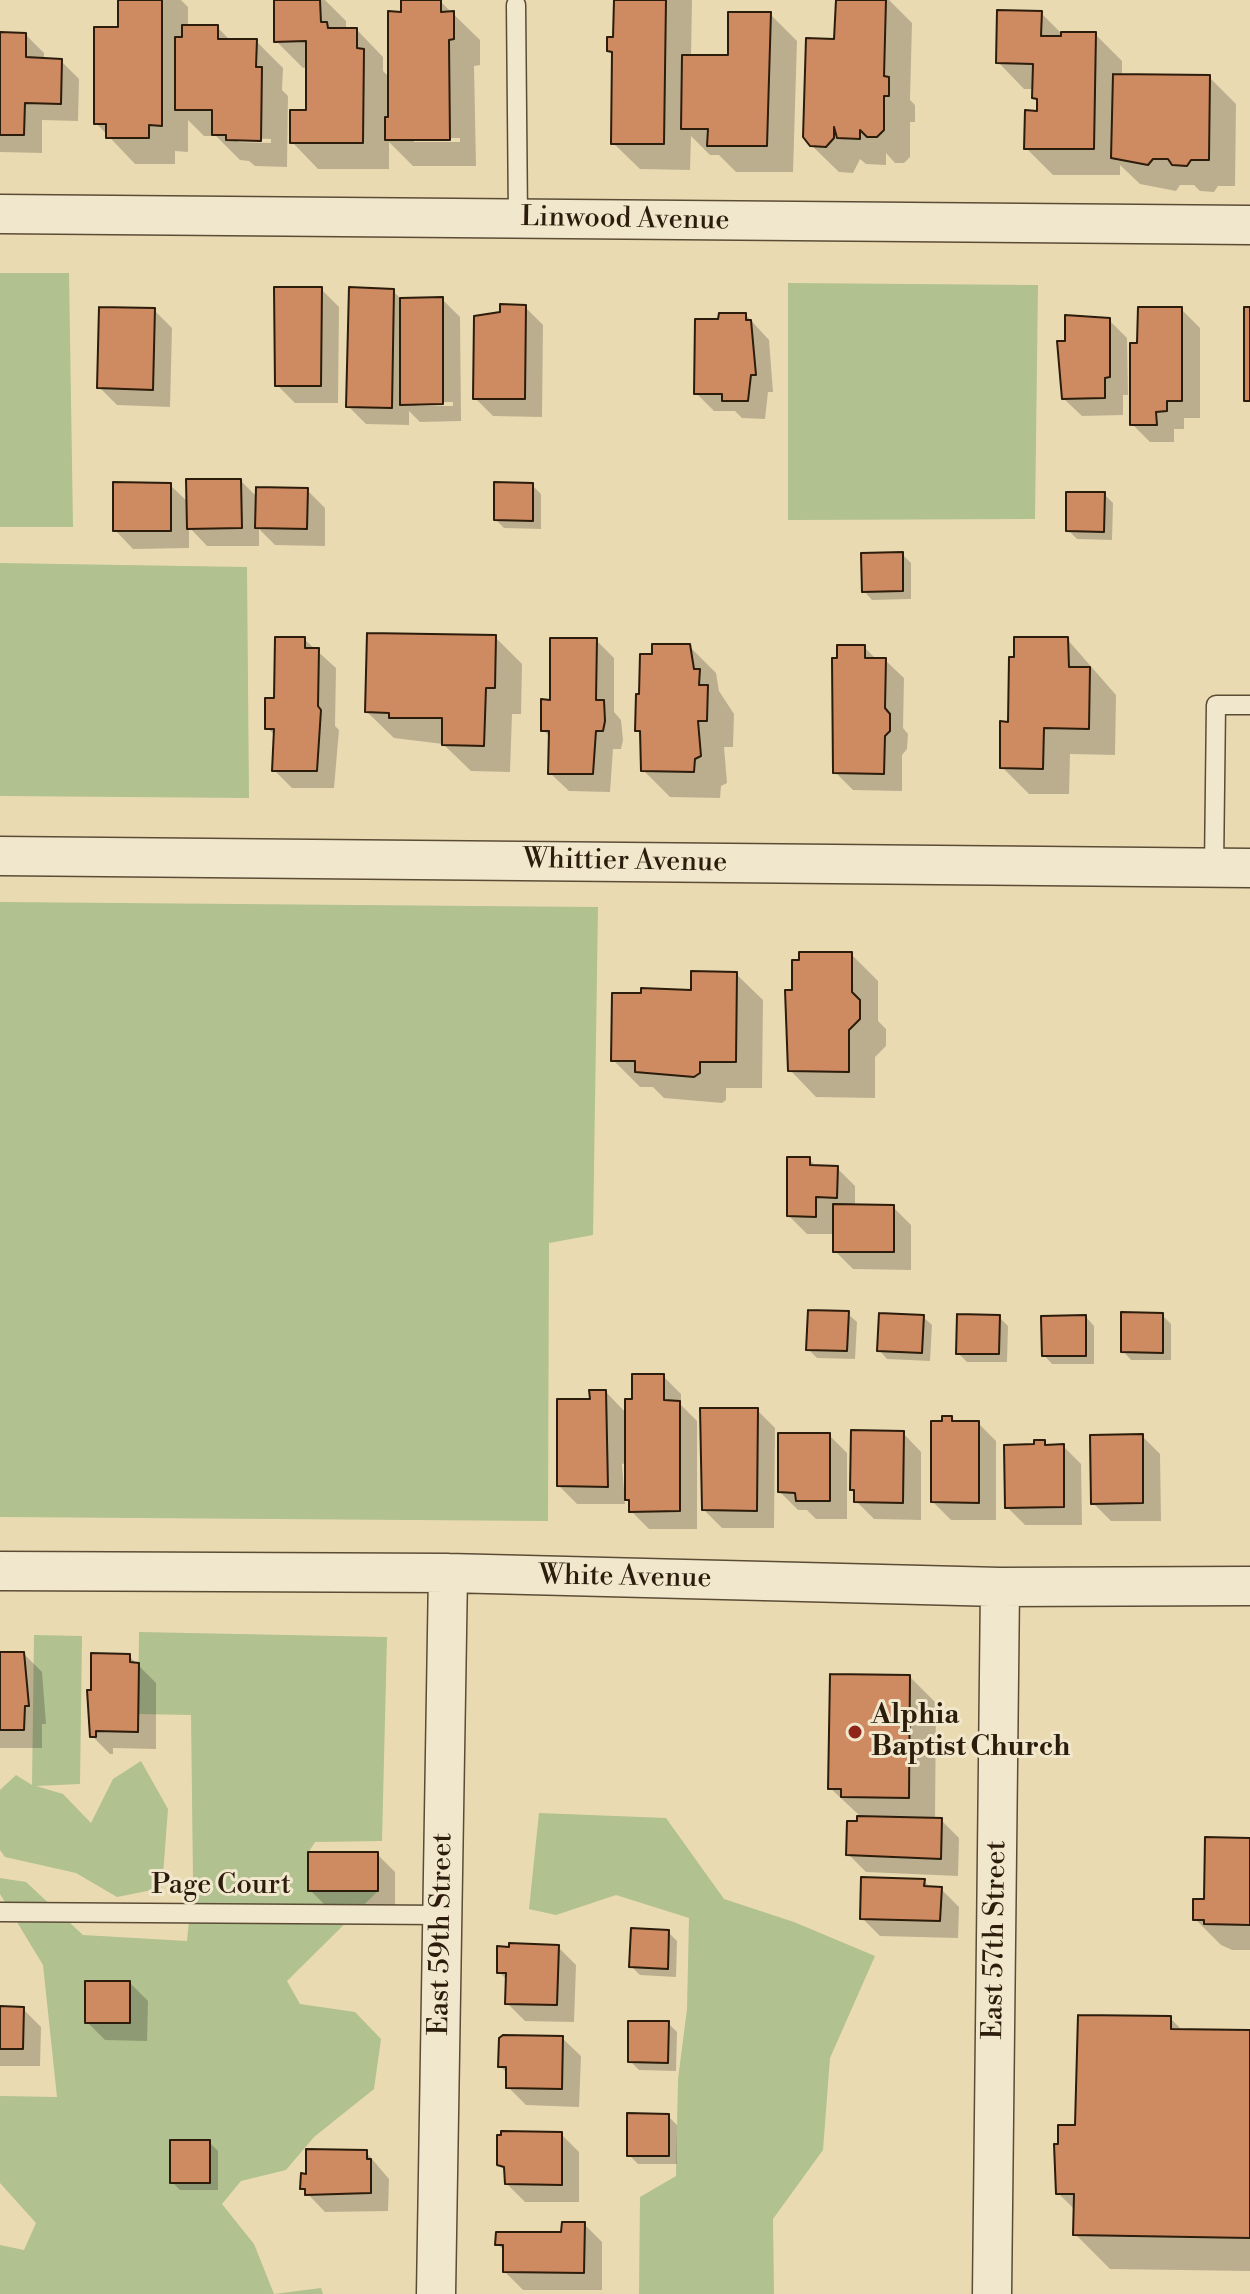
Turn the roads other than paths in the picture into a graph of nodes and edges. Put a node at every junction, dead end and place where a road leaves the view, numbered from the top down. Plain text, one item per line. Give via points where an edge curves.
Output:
1 (516, 5) dead end
2 (0, 214) edge
3 (518, 219) junction
4 (1250, 225) edge
5 (1250, 705) edge
6 (0, 856) edge
7 (1232, 868) edge
8 (0, 1571) edge
9 (448, 1573) junction
10 (1250, 1586) edge
11 (1000, 1587) junction
12 (0, 1912) edge
13 (442, 1915) junction
14 (436, 2294) edge
15 (992, 2294) edge

1 - 3 lane
2 - 3 street, Linwood Avenue
3 - 4 street, Linwood Avenue
5 - 7 lane via 1216,705
6 - 7 street, Whittier Avenue
8 - 9 street, White Avenue
9 - 11 street, White Avenue
9 - 13 street, East 59th Street
10 - 11 street, White Avenue
11 - 15 street, East 57th Street
12 - 13 lane, Page Court
13 - 14 street, East 59th Street

